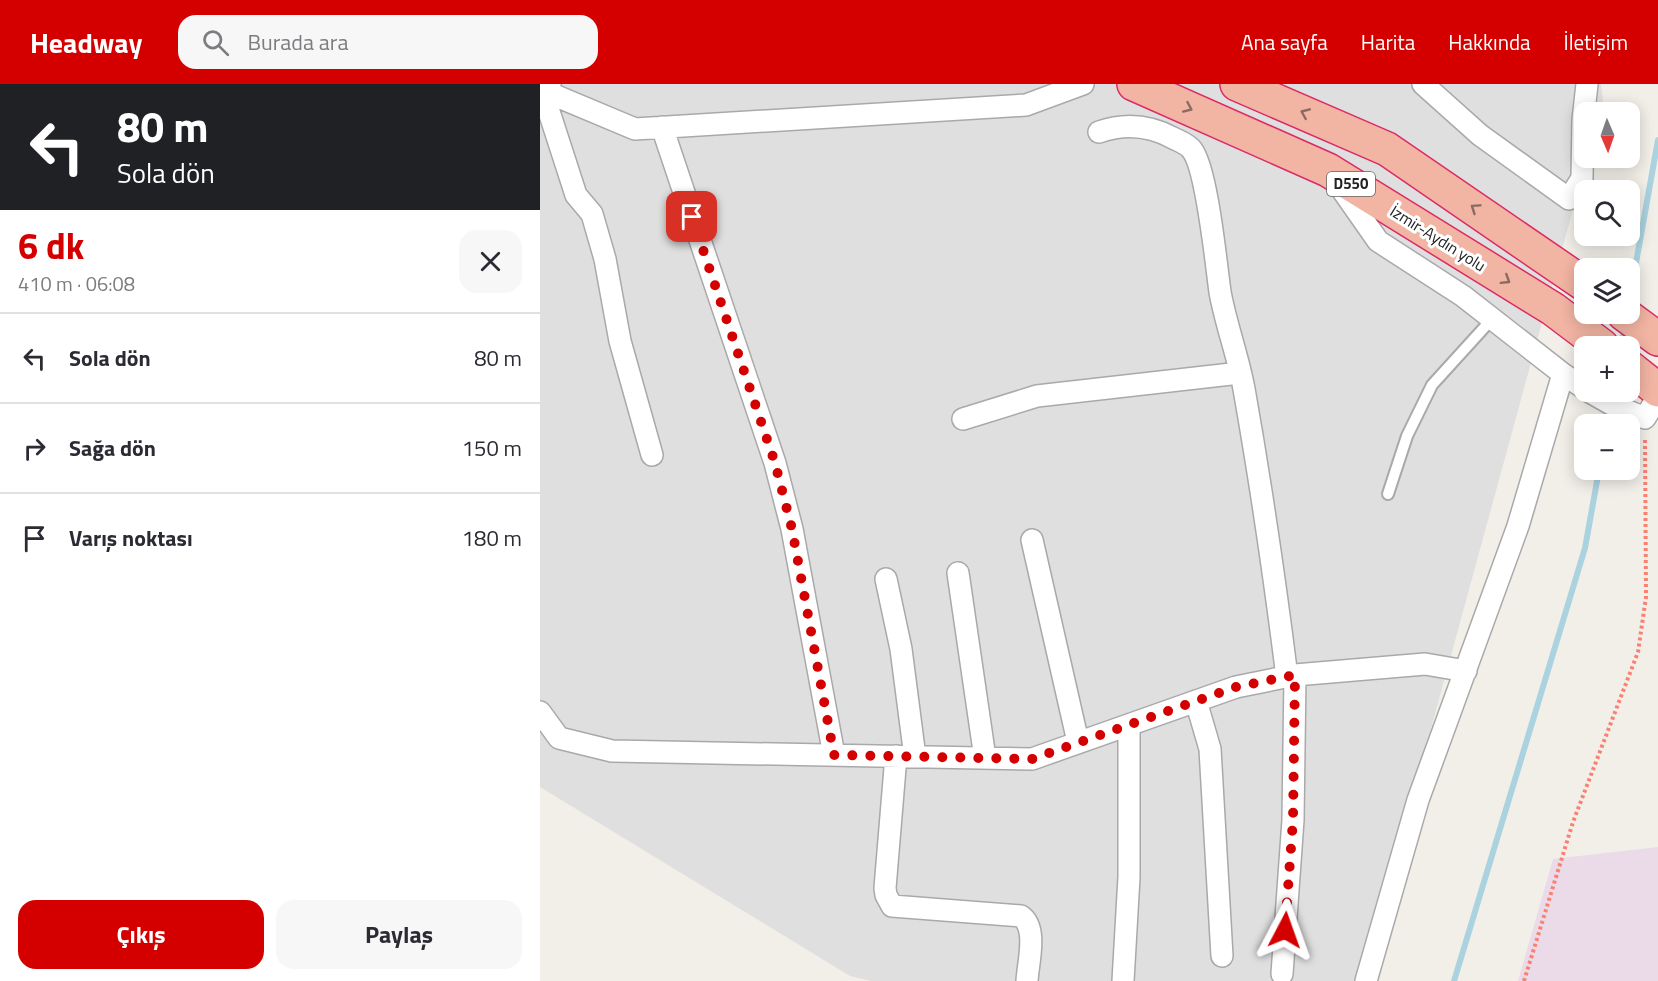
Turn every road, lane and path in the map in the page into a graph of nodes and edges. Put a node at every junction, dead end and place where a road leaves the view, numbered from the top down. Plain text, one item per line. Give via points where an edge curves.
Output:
1 (1083, 84) edge
2 (1134, 84) edge
3 (1237, 84) edge
4 (1423, 84) edge
5 (1587, 84) edge
6 (543, 87) edge
7 (662, 127) junction
8 (1099, 132) dead end
9 (1328, 170) junction
10 (1574, 276) edge
11 (1492, 319) junction
12 (1638, 324) edge
13 (1589, 336) edge
14 (1658, 339) edge
15 (1240, 373) junction
16 (1563, 375) junction
17 (1574, 382) edge
18 (1640, 386) edge
19 (1658, 396) edge
20 (1608, 402) edge
21 (1651, 404) edge
22 (963, 419) dead end
23 (652, 455) dead end
24 (1388, 494) dead end
25 (1032, 540) dead end
26 (958, 573) dead end
27 (886, 579) dead end
28 (1466, 671) junction
29 (1291, 676) junction
30 (1196, 701) junction
31 (540, 712) edge
32 (1129, 724) junction
33 (1078, 742) junction
34 (834, 755) junction
35 (906, 756) junction
36 (985, 758) junction
37 (1222, 956) dead end
38 (1282, 974) dead end
39 (1028, 981) edge
40 (1123, 981) edge
41 (1366, 981) edge
42 (1524, 981) edge

1 - 7 street via 1026,105
2 -> 9 highway, İzmir-Aydın yolu / D550
10 -> 3 highway via 1387,149
4 - 5 street via 1480,135 1569,200 1582,178
6 - 7 street via 635,129
6 - 23 street via 576,195 588,207 595,225 620,341
7 - 34 street via 775,463 792,529
8 - 15 street via 1113,127 1148,127 1193,151 1201,171 1221,295
9 - 11 street via 1378,242
9 -> 13 highway, İzmir-Aydın yolu / D550 via 1553,309
11 - 16 street
11 - 24 lane via 1432,385 1407,436
12 - 14 highway
15 - 22 street via 1037,396
15 - 29 street
16 - 17 street
16 - 28 street via 1518,526
18 - 21 highway
19 - 21 street
20 - 21 street
21 - 42 path via 1646,597 1638,652 1573,822
25 - 33 street
26 - 36 street
27 - 35 street via 906,684
28 - 29 street via 1425,664
28 - 41 street via 1419,800
29 - 30 street via 1236,687
29 - 38 street via 1293,820
30 - 32 street
30 - 37 street via 1210,749
31 - 34 street via 559,738 612,751
32 - 33 street
32 - 40 street via 1130,877
33 - 36 street via 1032,759
34 - 35 street
35 - 36 street
35 - 39 street via 886,895 892,906 1021,916 1029,925

